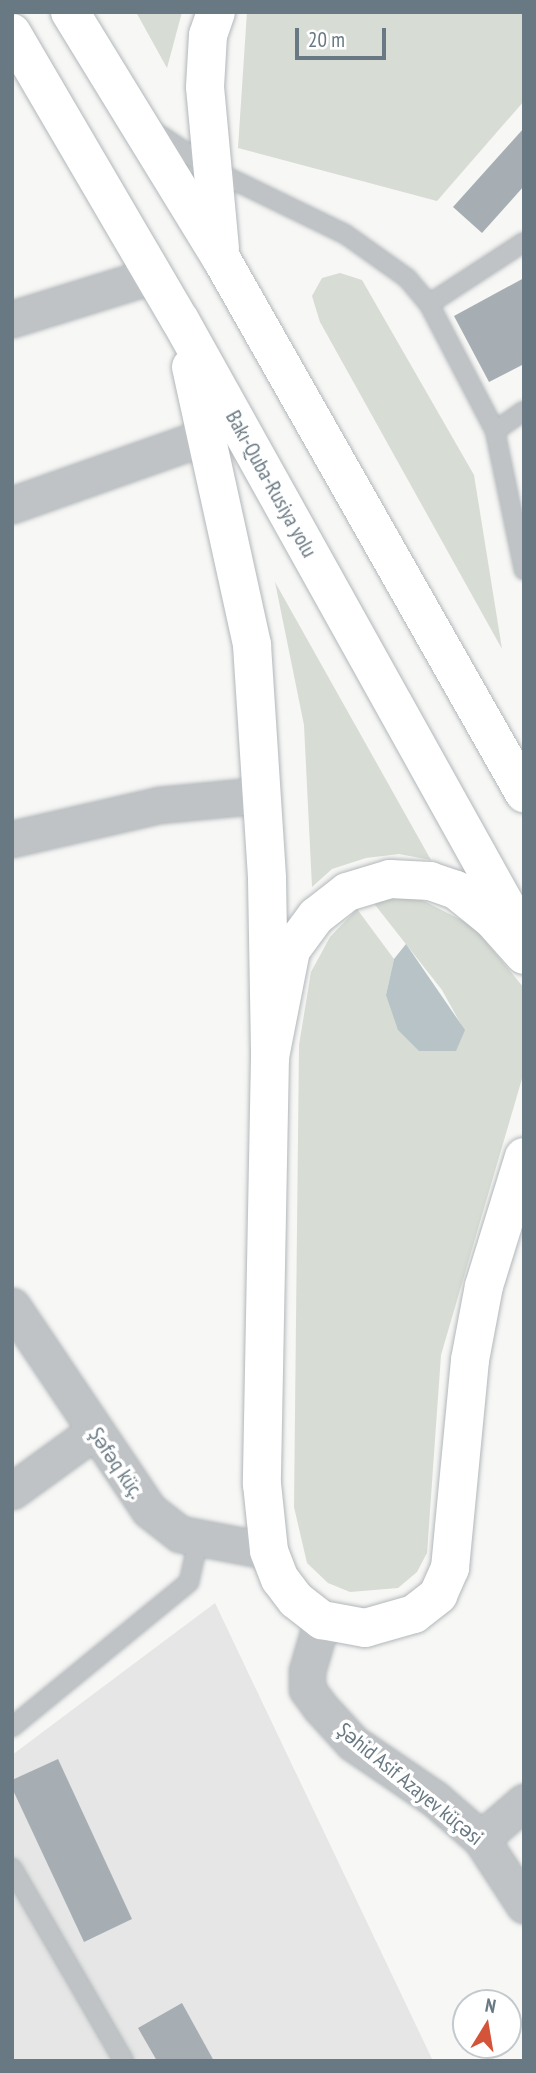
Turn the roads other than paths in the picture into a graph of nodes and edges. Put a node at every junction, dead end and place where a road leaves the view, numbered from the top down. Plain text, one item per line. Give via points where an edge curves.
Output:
1 (70, 12) edge
2 (216, 12) edge
3 (12, 33) edge
4 (135, 119) junction
5 (211, 169) junction
6 (524, 243) edge
7 (222, 260) junction
8 (154, 275) junction
9 (429, 304) junction
10 (12, 319) edge
11 (180, 320) junction
12 (524, 411) edge
13 (495, 430) junction
14 (207, 436) junction
15 (12, 505) edge
16 (524, 570) edge
17 (524, 793) edge
18 (263, 795) junction
19 (12, 839) edge
20 (524, 938) edge
21 (524, 955) edge
22 (270, 1057) junction
23 (524, 1157) edge
24 (12, 1306) edge
25 (95, 1431) junction
26 (12, 1491) edge
27 (198, 1541) junction
28 (268, 1551) junction
29 (322, 1620) junction
30 (12, 1727) edge
31 (524, 1802) edge
32 (481, 1839) junction
33 (12, 1868) edge
34 (524, 1905) edge
35 (124, 2061) edge

1 - 4 main road
2 - 5 main road via 208,35 205,87
3 - 8 main road, Bakı-Quba-Rusiya yolu
4 - 5 lane
4 - 7 main road
5 - 7 main road
5 - 9 lane via 345,234 386,260
6 - 9 lane
7 - 17 main road
8 - 10 street
8 - 11 main road, Bakı-Quba-Rusiya yolu
9 - 13 lane
11 - 14 main road
11 - 20 main road, Bakı-Quba-Rusiya yolu
12 - 13 lane
13 - 16 lane
14 - 15 street
14 - 18 main road via 252,645
18 - 19 street via 159,805
18 - 22 main road
21 - 22 main road via 456,890 429,881 390,878 347,892 316,916 291,950
22 - 28 main road via 262,1484
23 - 29 main road via 484,1286 470,1360 450,1568 438,1595 414,1614 365,1628
24 - 25 street, Şəfəq küç.
25 - 26 street
25 - 27 street, Şəfəq küç. via 149,1510 180,1534
27 - 28 street, Şəfəq küç.
27 - 30 lane via 189,1582
28 - 29 main road via 296,1600
29 - 32 street, Şəhid Asif Azayev küçəsi via 307,1671 307,1689 320,1707 354,1743 435,1799
31 - 32 street
32 - 34 street, Şəhid Asif Azayev küçəsi
33 - 35 lane

